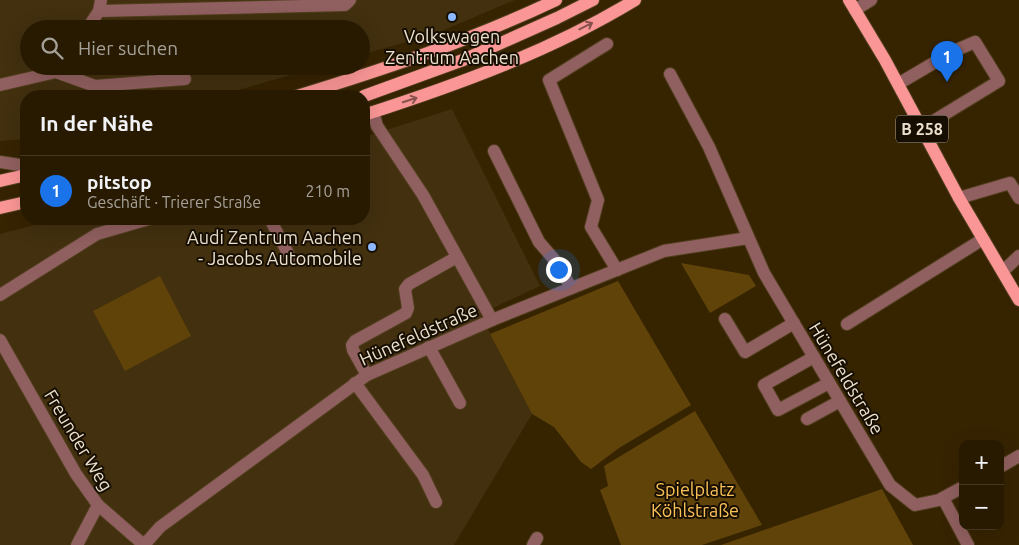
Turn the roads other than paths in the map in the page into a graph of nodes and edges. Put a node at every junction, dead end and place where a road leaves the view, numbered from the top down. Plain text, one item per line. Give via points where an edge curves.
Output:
1 (350, 0) edge
2 (556, 0) edge
3 (594, 0) edge
4 (635, 0) edge
5 (872, 0) edge
6 (852, 5) edge
7 (100, 6) edge
8 (92, 20) edge
9 (607, 44) dead end
10 (370, 74) edge
11 (670, 74) dead end
12 (36, 75) edge
13 (71, 75) edge
14 (366, 75) edge
15 (185, 79) dead end
16 (898, 84) junction
17 (0, 85) edge
18 (317, 90) edge
19 (370, 94) edge
20 (370, 113) edge
21 (370, 117) edge
22 (922, 128) junction
23 (494, 151) dead end
24 (0, 162) edge
25 (20, 165) edge
26 (20, 176) edge
27 (0, 181) edge
28 (959, 198) junction
29 (1019, 198) edge
30 (20, 203) edge
31 (0, 208) edge
32 (128, 225) edge
33 (273, 225) edge
34 (748, 238) junction
35 (983, 239) junction
36 (1019, 256) edge
37 (457, 257) junction
38 (292, 259) dead end
39 (617, 270) junction
40 (1002, 271) junction
41 (571, 288) junction
42 (0, 295) edge
43 (1019, 300) edge
44 (725, 319) dead end
45 (492, 320) junction
46 (794, 323) junction
47 (848, 324) dead end
48 (0, 340) edge
49 (429, 347) junction
50 (814, 357) junction
51 (367, 375) junction
52 (355, 383) junction
53 (829, 383) junction
54 (840, 401) junction
55 (460, 403) dead end
56 (807, 419) dead end
57 (1019, 456) edge
58 (1004, 465) edge
59 (959, 489) edge
60 (941, 499) junction
61 (436, 502) dead end
62 (98, 504) junction
63 (77, 545) edge
64 (144, 545) edge
65 (968, 545) edge

1 - 7 street via 345,5
2 - 10 main road via 450,46
3 - 19 main road via 463,60
20 -> 4 main road via 508,63
5 - 6 street
6 - 16 main road, B 258
7 - 8 street
9 - 39 street via 549,80 598,200 591,227
11 - 34 street, Hünefeldstraße via 709,147
12 - 17 street
13 - 15 street via 95,86
14 - 18 main road
16 - 22 main road, B 258
16 - 22 street via 975,42 999,81
21 - 37 street via 423,195
22 - 28 main road, B 258
23 - 41 street via 539,242 558,264
24 - 25 street
26 - 27 main road
28 - 29 street via 1010,183
28 - 35 main road, B 258
30 - 31 main road
32 - 42 street via 97,234
33 - 38 street
34 - 39 street, Hünefeldstraße via 664,251
34 - 46 street, Hünefeldstraße via 764,273
35 - 40 main road, B 258
35 - 47 street
36 - 40 street
37 - 45 street
37 - 51 street via 409,284 405,289 406,313 355,341 353,350
39 - 41 street, Hünefeldstraße
40 - 43 main road, B 258
41 - 45 street, Hünefeldstraße
44 - 46 street via 745,352
45 - 49 street, Hünefeldstraße
46 - 50 street, Hünefeldstraße
48 - 62 street, Freunder Weg via 76,474
49 - 51 street, Hünefeldstraße
49 - 55 street
50 - 53 street, Hünefeldstraße
50 - 53 street via 764,385 778,410
51 - 52 street, Hünefeldstraße
52 - 61 street via 423,475
52 - 64 street, Hünefeldstraße via 160,527
53 - 54 street, Hünefeldstraße
54 - 56 street
54 - 60 street, Hünefeldstraße via 890,486 915,505
57 - 58 street
59 - 60 street, Hünefeldstraße
60 - 65 street
62 - 63 street
62 - 64 street, Freunder Weg

